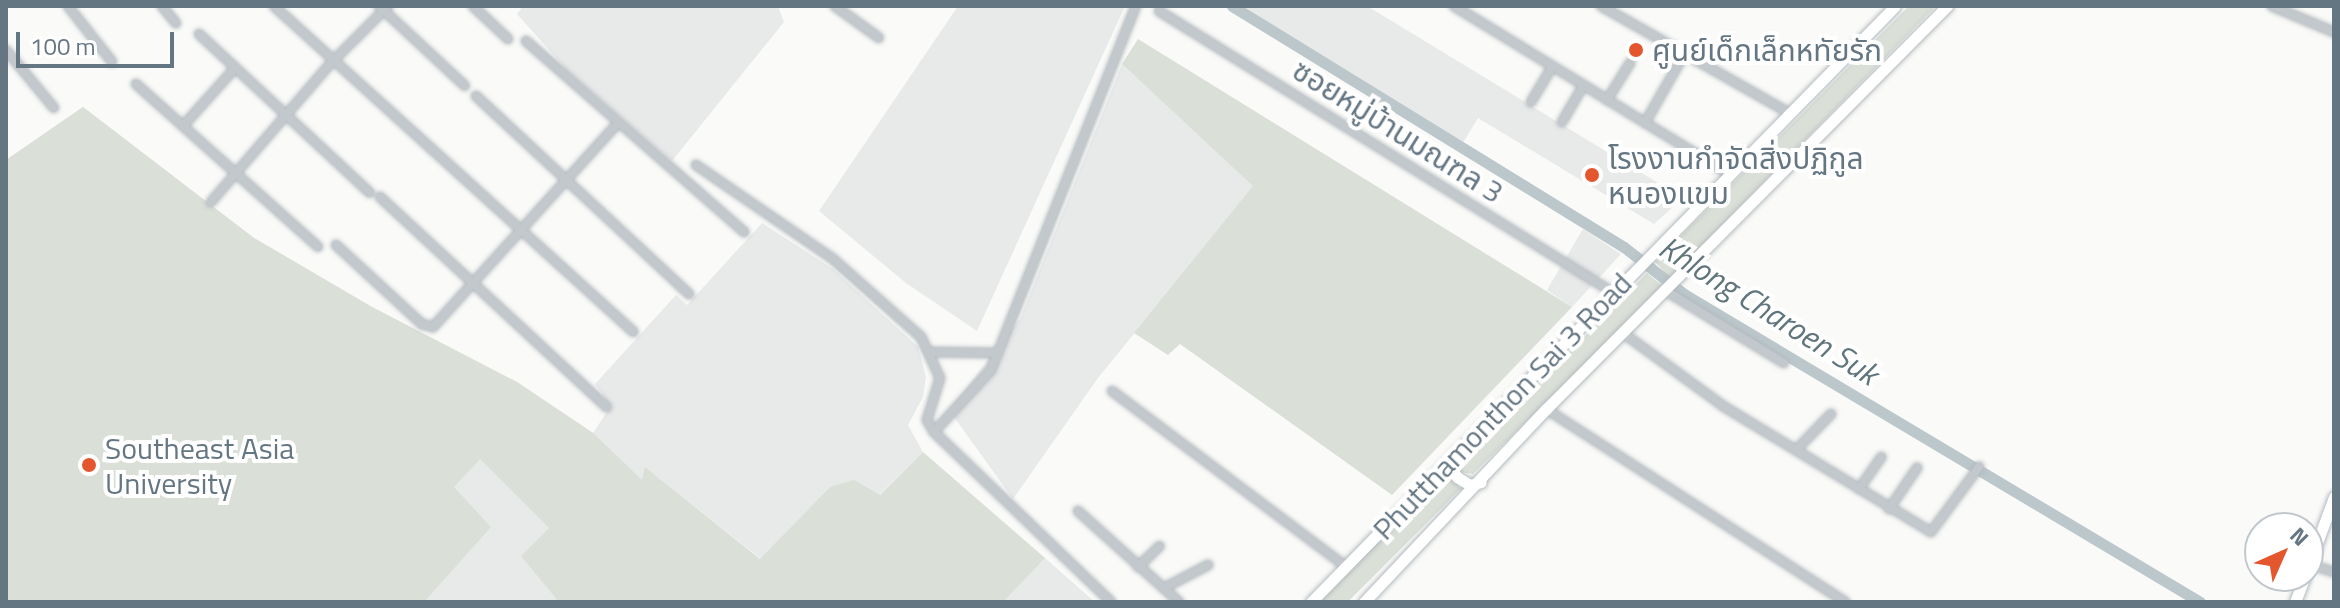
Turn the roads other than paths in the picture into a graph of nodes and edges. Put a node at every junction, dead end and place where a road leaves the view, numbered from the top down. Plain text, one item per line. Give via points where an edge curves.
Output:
1 (68, 6) edge
2 (162, 6) edge
3 (274, 6) edge
4 (473, 6) edge
5 (835, 6) edge
6 (1136, 6) edge
7 (1455, 6) edge
8 (1601, 6) edge
9 (1895, 6) edge
10 (1947, 6) edge
11 (2272, 6) edge
12 (384, 8) edge
13 (1159, 11) dead end
14 (176, 23) dead end
15 (2334, 32) edge
16 (199, 34) dead end
17 (879, 38) dead end
18 (508, 39) dead end
19 (526, 41) dead end
20 (6, 50) edge
21 (1685, 53) junction
22 (112, 62) dead end
23 (331, 63) junction
24 (1630, 63) dead end
25 (1552, 67) junction
26 (235, 68) junction
27 (136, 84) dead end
28 (465, 86) dead end
29 (1583, 86) junction
30 (476, 96) dead end
31 (1607, 100) junction
32 (1531, 102) dead end
33 (54, 108) dead end
34 (1789, 113) junction
35 (287, 116) junction
36 (1562, 122) dead end
37 (1645, 123) junction
38 (617, 124) junction
39 (183, 126) junction
40 (696, 165) dead end
41 (235, 174) junction
42 (1729, 174) junction
43 (566, 180) junction
44 (370, 193) dead end
45 (380, 197) dead end
46 (211, 202) dead end
47 (521, 231) junction
48 (744, 232) dead end
49 (336, 245) dead end
50 (318, 247) dead end
51 (473, 283) junction
52 (1671, 287) junction
53 (1612, 292) junction
54 (689, 294) dead end
55 (633, 332) dead end
56 (1623, 333) junction
57 (931, 352) junction
58 (998, 353) junction
59 (1784, 363) dead end
60 (1112, 391) dead end
61 (607, 407) dead end
62 (1546, 409) junction
63 (1831, 414) dead end
64 (934, 432) junction
65 (1797, 449) junction
66 (1453, 455) junction
67 (1881, 457) dead end
68 (1917, 468) dead end
69 (1976, 470) dead end
70 (1482, 482) junction
71 (1859, 489) junction
72 (2334, 497) edge
73 (1889, 509) junction
74 (1078, 511) dead end
75 (2324, 524) edge
76 (1160, 546) dead end
77 (1208, 565) dead end
78 (1138, 567) junction
79 (1346, 567) junction
80 (1164, 588) junction
81 (1111, 602) edge
82 (1179, 602) edge
83 (1311, 602) edge
84 (1364, 602) edge
85 (1845, 602) edge

1 - 22 street
2 - 14 street
3 - 23 street
4 - 18 street
5 - 17 street
6 - 58 street
7 - 25 street
8 - 21 street
9 - 34 main road, Phutthamonthon Sai 3 Road
10 - 52 main road, Phutthamonthon Sai 3 Road
11 - 15 street
12 - 23 street
12 - 28 street
13 - 53 street, ซอยหมู่บ้านมณฑล 3
16 - 26 street
19 - 38 street
20 - 33 street
21 - 34 street
21 - 37 street
23 - 35 street
23 - 47 street
24 - 31 street
25 - 29 street
25 - 32 street
26 - 35 street
26 - 39 street
27 - 39 street
29 - 31 street
29 - 36 street
30 - 43 street
31 - 37 street
34 - 42 main road, Phutthamonthon Sai 3 Road
35 - 41 street
35 - 44 street
37 - 42 street
38 - 43 street
38 - 48 street
39 - 41 street
40 - 57 street via 832,258
41 - 46 street
41 - 50 street
42 - 53 main road, Phutthamonthon Sai 3 Road
43 - 47 street
43 - 54 street
45 - 51 street
47 - 51 street
47 - 55 street
49 - 51 street via 428,328
51 - 61 street
52 - 56 main road, Phutthamonthon Sai 3 Road
52 - 59 street
53 - 66 main road, Phutthamonthon Sai 3 Road
56 - 62 main road, Phutthamonthon Sai 3 Road
56 - 65 street via 1671,372
57 - 58 street
57 - 64 street via 940,378 927,420
58 - 64 street via 979,386
60 - 79 street
62 - 70 main road, Phutthamonthon Sai 3 Road
62 - 85 street
63 - 65 street
64 - 81 street
65 - 71 street
66 - 70 main road via 1450,467 1457,477 1470,485
66 - 79 main road, Phutthamonthon Sai 3 Road
67 - 71 street
68 - 73 street
69 - 73 street via 1935,533
70 - 84 main road, Phutthamonthon Sai 3 Road
71 - 73 street
72 - 75 main road
74 - 78 street
76 - 78 street
77 - 80 street
78 - 80 street
79 - 83 main road, Phutthamonthon Sai 3 Road
80 - 82 street

